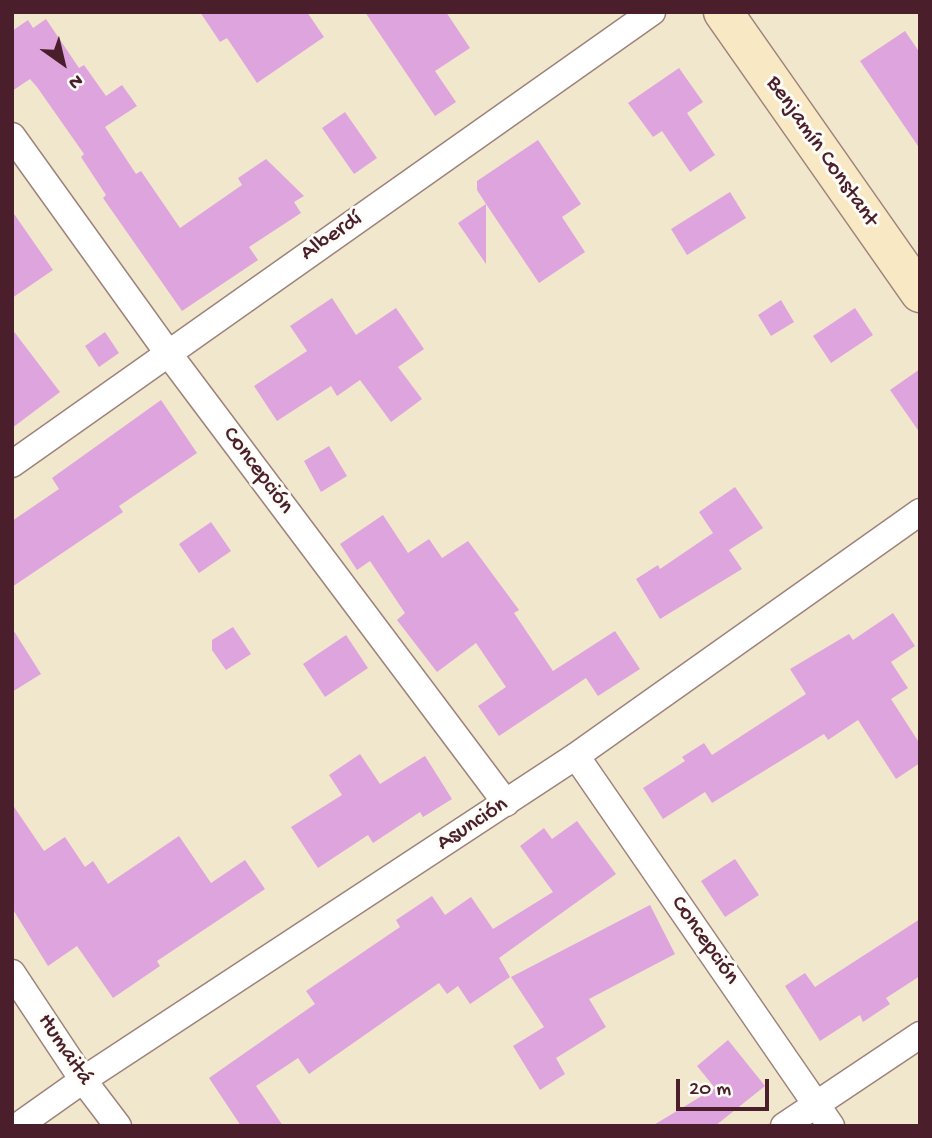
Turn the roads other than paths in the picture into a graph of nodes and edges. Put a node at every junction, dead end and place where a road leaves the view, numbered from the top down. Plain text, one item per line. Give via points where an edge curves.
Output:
1 (652, 12) edge
2 (723, 12) edge
3 (12, 136) edge
4 (920, 293) edge
5 (168, 353) junction
6 (12, 464) edge
7 (920, 512) edge
8 (576, 756) junction
9 (506, 803) junction
10 (12, 973) edge
11 (920, 1035) edge
12 (83, 1080) junction
13 (816, 1103) junction
14 (18, 1126) edge
15 (118, 1126) edge
16 (784, 1126) edge
17 (831, 1126) edge

1 - 5 street, Alberdí
2 - 4 street, Benjamín Constant
3 - 5 street, Concepción
5 - 6 street, Alberdí
5 - 9 street, Concepción
7 - 8 street, Asunción
8 - 9 street, Asunción
8 - 13 street, Concepción
9 - 12 street, Asunción
10 - 12 street, Humaitá
11 - 13 street
12 - 14 street, Asunción
12 - 15 street, Humaitá
13 - 16 street
13 - 17 street, Concepción

